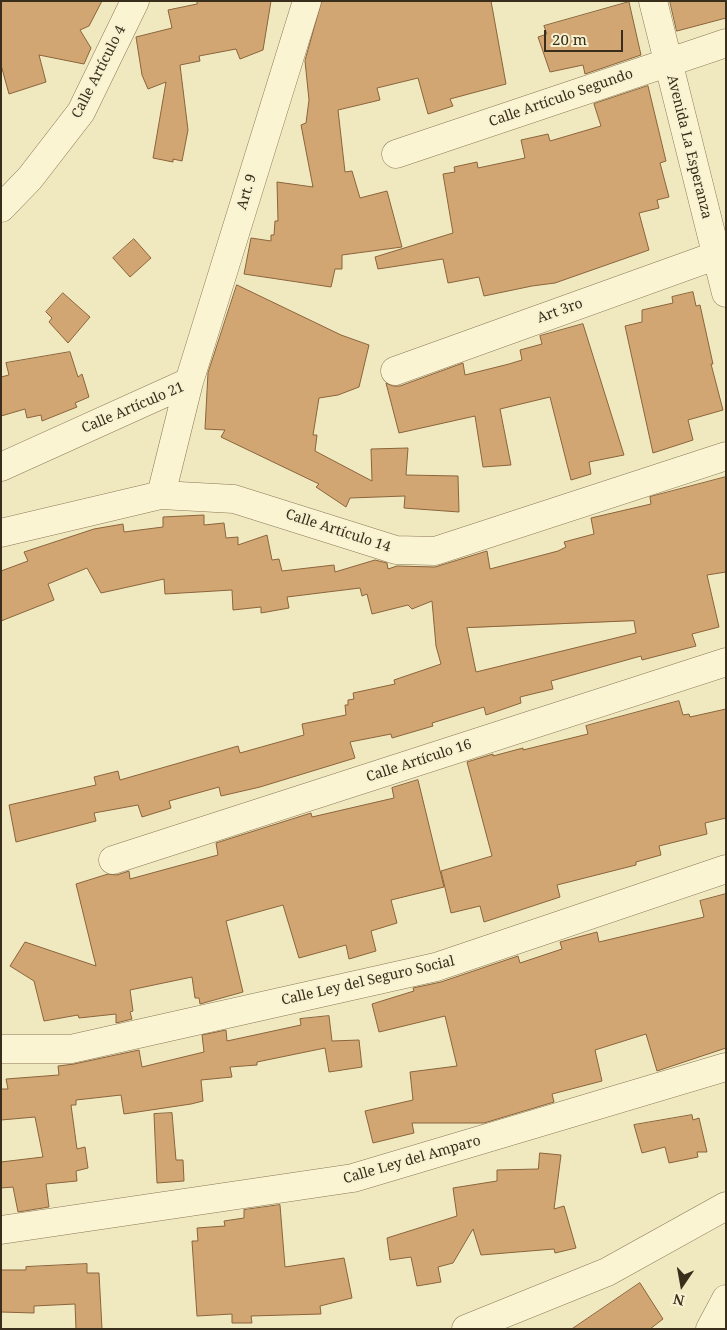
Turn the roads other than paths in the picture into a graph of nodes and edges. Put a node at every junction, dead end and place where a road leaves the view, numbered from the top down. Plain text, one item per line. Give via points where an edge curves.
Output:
1 (135, 1) edge
2 (307, 1) edge
3 (653, 1) edge
4 (726, 43) edge
5 (668, 61) junction
6 (396, 154) dead end
7 (1, 208) edge
8 (721, 253) edge
9 (726, 293) edge
10 (395, 371) dead end
11 (189, 382) junction
12 (726, 456) edge
13 (1, 466) edge
14 (161, 495) junction
15 (1, 532) edge
16 (726, 662) edge
17 (113, 860) dead end
18 (726, 869) edge
19 (1, 1049) edge
20 (726, 1067) edge
21 (726, 1206) edge
22 (1, 1230) edge
23 (726, 1299) edge
24 (466, 1329) edge
25 (710, 1329) edge

1 - 7 street, Calle Artículo 4 via 81,112 30,178
2 - 11 street, Art. 9
3 - 5 street, Avenida La Esperanza
4 - 5 street, Calle Artículo Segundo
5 - 6 street, Calle Artículo Segundo
5 - 8 street, Avenida La Esperanza
8 - 9 street, Avenida La Esperanza
8 - 10 street, Art 3ro
11 - 13 street, Calle Artículo 21
11 - 14 street, Calle Artículo 21
12 - 14 street, Calle Artículo 14 via 435,551 396,550 234,499
14 - 15 street, Calle Artículo 14
16 - 17 street, Calle Artículo 16
18 - 19 street, Calle Ley del Seguro Social via 436,967 71,1049
20 - 22 street, Calle Ley del Amparo via 353,1178
21 - 24 street via 607,1272
23 - 25 street

